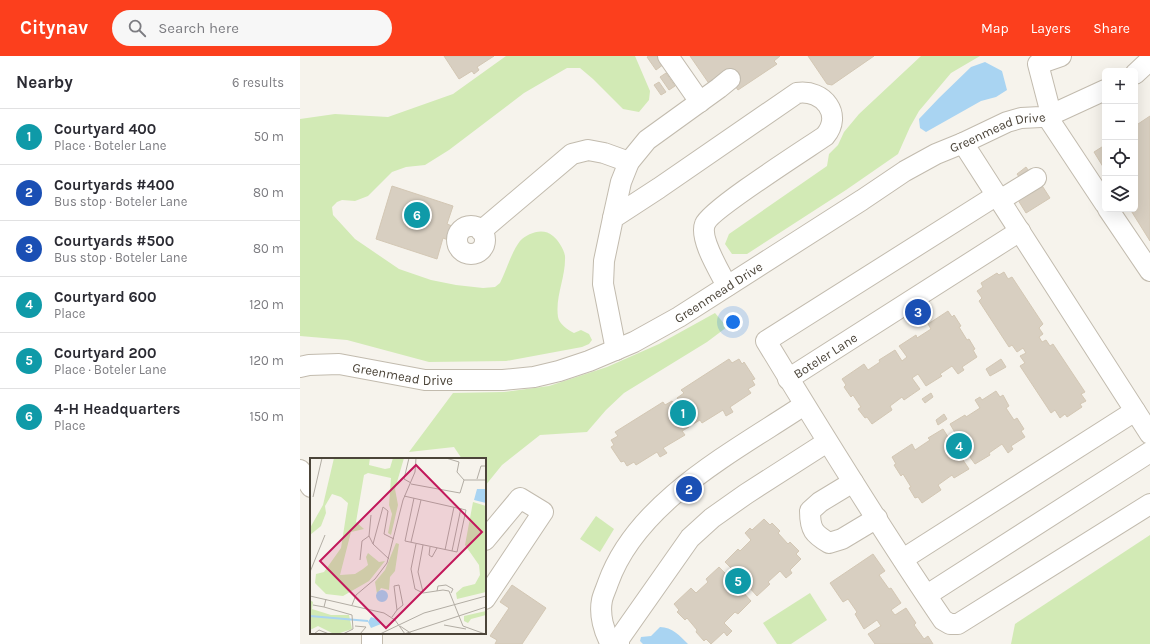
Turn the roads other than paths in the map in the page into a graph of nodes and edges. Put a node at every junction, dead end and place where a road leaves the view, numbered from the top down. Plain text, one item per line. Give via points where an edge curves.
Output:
1 (668, 56) edge
2 (1061, 56) edge
3 (1150, 60) edge
4 (1138, 71) edge
5 (730, 79) dead end
6 (1102, 91) edge
7 (700, 102) junction
8 (1049, 114) junction
9 (964, 142) junction
10 (628, 162) junction
11 (1036, 178) dead end
12 (998, 198) junction
13 (1102, 199) edge
14 (1110, 212) edge
15 (613, 218) junction
16 (480, 231) dead end
17 (1020, 231) junction
18 (1150, 271) edge
19 (727, 286) junction
20 (616, 350) junction
21 (300, 367) edge
22 (788, 379) junction
23 (804, 405) junction
24 (1135, 411) junction
25 (1150, 434) edge
26 (827, 442) junction
27 (1150, 452) edge
28 (300, 470) edge
29 (853, 482) junction
30 (310, 485) edge
31 (1150, 504) edge
32 (876, 518) junction
33 (486, 539) edge
34 (903, 559) junction
35 (927, 595) junction
36 (486, 598) edge
37 (611, 644) edge
38 (619, 644) edge

1 - 7 street
2 - 8 street via 1038,64
3 - 4 street
5 - 7 street
6 - 8 street, Greenmead Drive
7 - 10 street via 647,140
8 - 9 street, Greenmead Drive via 1007,122
8 - 13 street
9 - 12 street
9 - 19 street, Greenmead Drive via 905,171
10 - 15 street
10 - 16 street via 588,150 572,154
11 - 12 street
12 - 17 street
12 - 22 street via 766,341
14 - 18 street
15 - 19 street via 797,94 817,94 827,103 831,113 830,130 825,136 731,200 705,224 704,236 708,249
15 - 20 street via 604,261 603,284
17 - 22 street, Boteler Lane
17 - 24 street
19 - 20 street, Greenmead Drive via 673,320
20 - 21 street, Greenmead Drive via 559,371 503,380 425,380 339,364 309,364
22 - 23 street, Boteler Lane
23 - 26 street, Boteler Lane
23 - 37 street via 699,474 669,498 644,524 613,570 602,601 602,622
24 - 25 street
24 - 34 street
26 - 29 street, Boteler Lane
26 - 38 street via 740,498 690,538 619,639
27 - 35 street
28 - 30 street
29 - 32 street, Boteler Lane
29 - 32 street via 810,511 810,524 816,535 830,543 842,539
31 - 35 street, Boteler Lane via 958,624 950,624 943,620
32 - 34 street, Boteler Lane
33 - 36 street via 520,498 543,512
34 - 35 street, Boteler Lane

